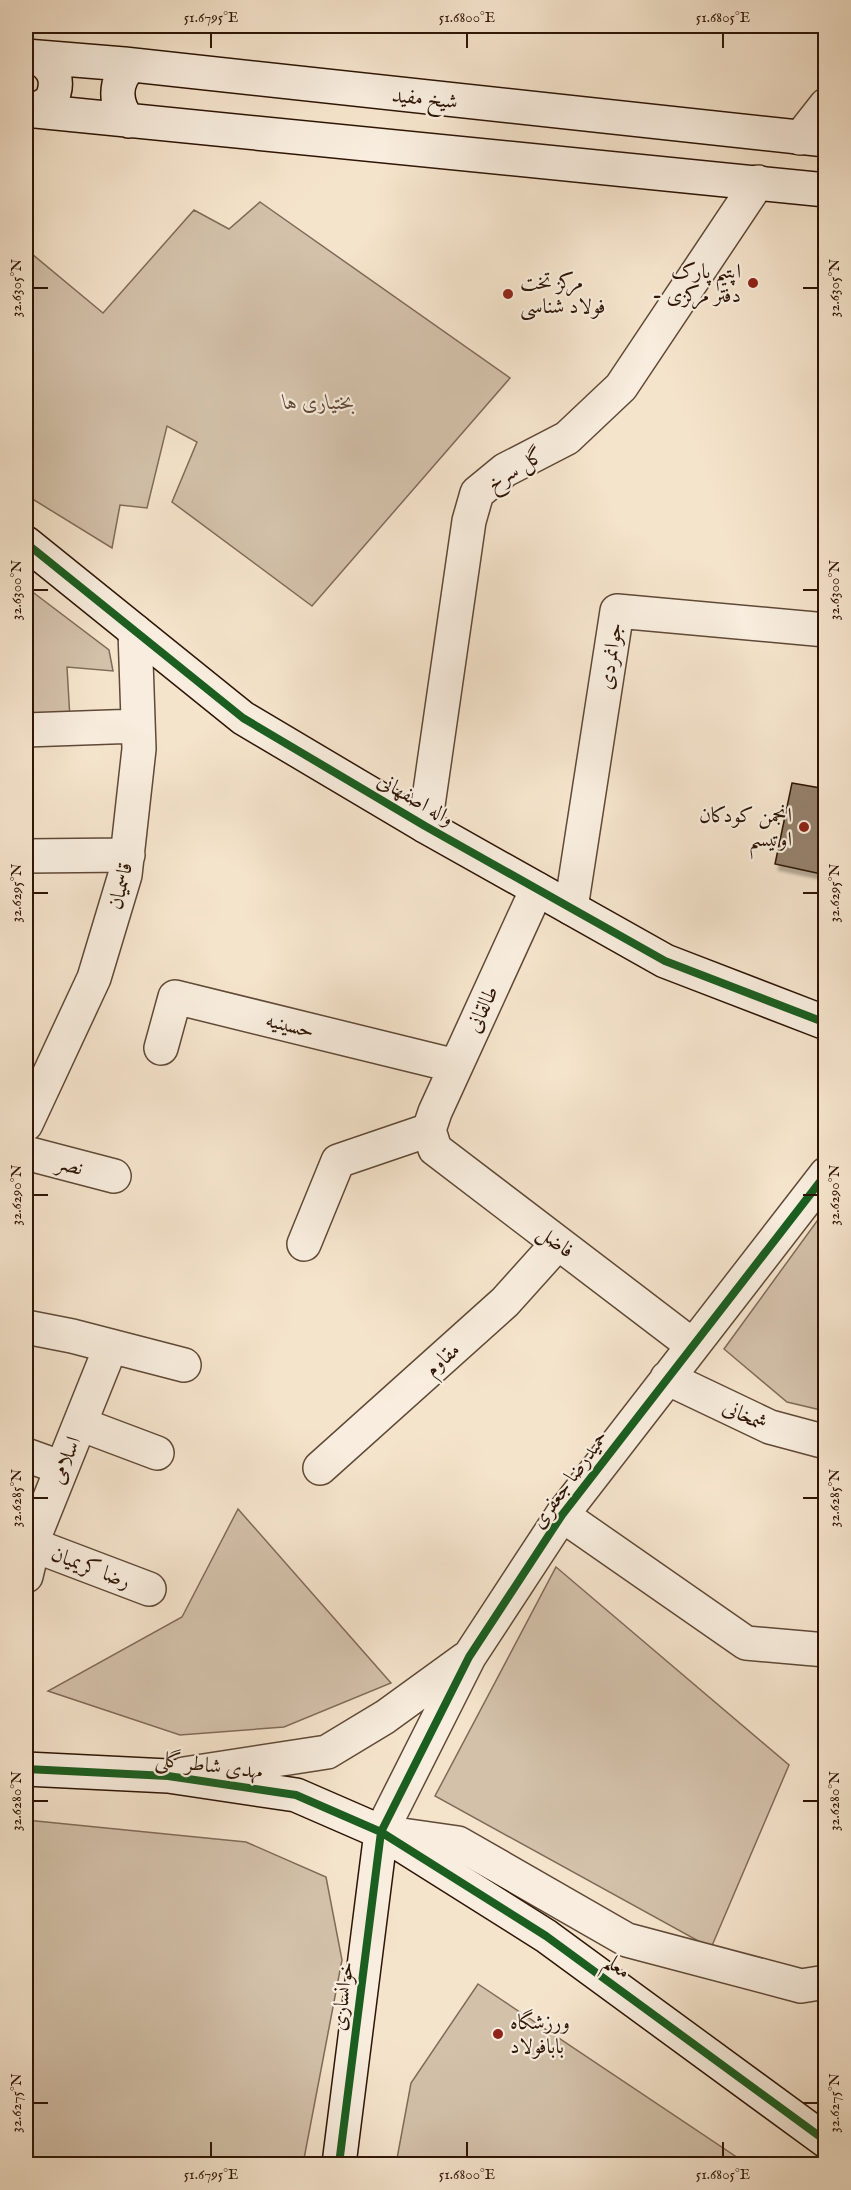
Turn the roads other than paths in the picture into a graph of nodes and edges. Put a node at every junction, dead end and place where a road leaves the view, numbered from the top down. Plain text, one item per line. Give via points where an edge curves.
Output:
1 (32, 57) edge
2 (130, 66) junction
3 (825, 105) edge
4 (30, 111) edge
5 (129, 121) junction
6 (813, 139) edge
7 (758, 182) junction
8 (825, 190) edge
9 (26, 543) edge
10 (825, 630) edge
11 (135, 631) junction
12 (138, 726) junction
13 (26, 730) edge
14 (425, 826) junction
15 (128, 855) junction
16 (26, 856) edge
17 (537, 889) junction
18 (571, 908) junction
19 (825, 1023) edge
20 (161, 1048) dead end
21 (456, 1066) junction
22 (28, 1114) edge
23 (429, 1130) junction
24 (26, 1154) edge
25 (825, 1174) edge
26 (114, 1176) dead end
27 (558, 1243) junction
28 (304, 1244) dead end
29 (26, 1327) edge
30 (111, 1346) junction
31 (692, 1346) junction
32 (184, 1365) dead end
33 (667, 1378) junction
34 (80, 1424) junction
35 (825, 1442) edge
36 (157, 1453) dead end
37 (26, 1455) edge
38 (62, 1468) junction
39 (320, 1468) dead end
40 (562, 1515) junction
41 (32, 1533) edge
42 (26, 1576) edge
43 (148, 1589) dead end
44 (825, 1650) edge
45 (469, 1657) junction
46 (26, 1769) edge
47 (168, 1776) junction
48 (381, 1832) junction
49 (825, 1982) edge
50 (825, 2141) edge
51 (339, 2164) edge

1 - 2 street, شیخ مفید
1 - 4 street via 52,69 56,86 50,102
2 - 5 street via 117,93 120,108
2 - 6 street, شیخ مفید
3 - 6 street
4 - 5 street
5 - 7 street
7 - 8 street
7 - 14 street, گل سرخ via 621,387 567,438 506,470 477,493 469,521
9 - 11 street, واله اصفهانی
10 - 18 street, جوانمردی via 617,611
11 - 12 street, قاسمیان
11 - 14 street, واله اصفهانی via 243,718
12 - 13 street
12 - 15 street, قاسمیان
14 - 17 street, واله اصفهانی
15 - 16 street
15 - 22 street, قاسمیان via 94,978
17 - 18 street, واله اصفهانی
17 - 21 street, طالقانی
18 - 19 street, واله اصفهانی via 665,961
20 - 21 street, حسینیه via 175,997
21 - 23 street, طالقانی
23 - 27 street, فاضل via 435,1149
23 - 28 street via 338,1161
24 - 26 street, نصر
25 - 31 street, حمیدرضا جعفری
27 - 31 street, فاضل
27 - 39 street, مقاوم via 506,1302
29 - 30 street
30 - 32 street
30 - 34 street, اسلامی
31 - 33 street, حمیدرضا جعفری
33 - 35 street, شمخانی via 770,1427
33 - 40 street, حمیدرضا جعفری
34 - 36 street
34 - 38 street, اسلامی
37 - 38 street
38 - 41 street, اسلامی
40 - 44 street via 746,1643
40 - 45 street, حمیدرضا جعفری
41 - 42 street, اسلامی
41 - 43 street, رضا کریمیان
45 - 47 street via 385,1717 327,1752
45 - 48 street, حمیدرضا جعفری
46 - 47 street, مهدی شاطر گلی
47 - 48 street, مهدی شاطر گلی via 296,1794
48 - 49 street via 458,1843 627,1940 801,1986
48 - 50 street, معلم via 546,1935
48 - 51 street, خوانساری

